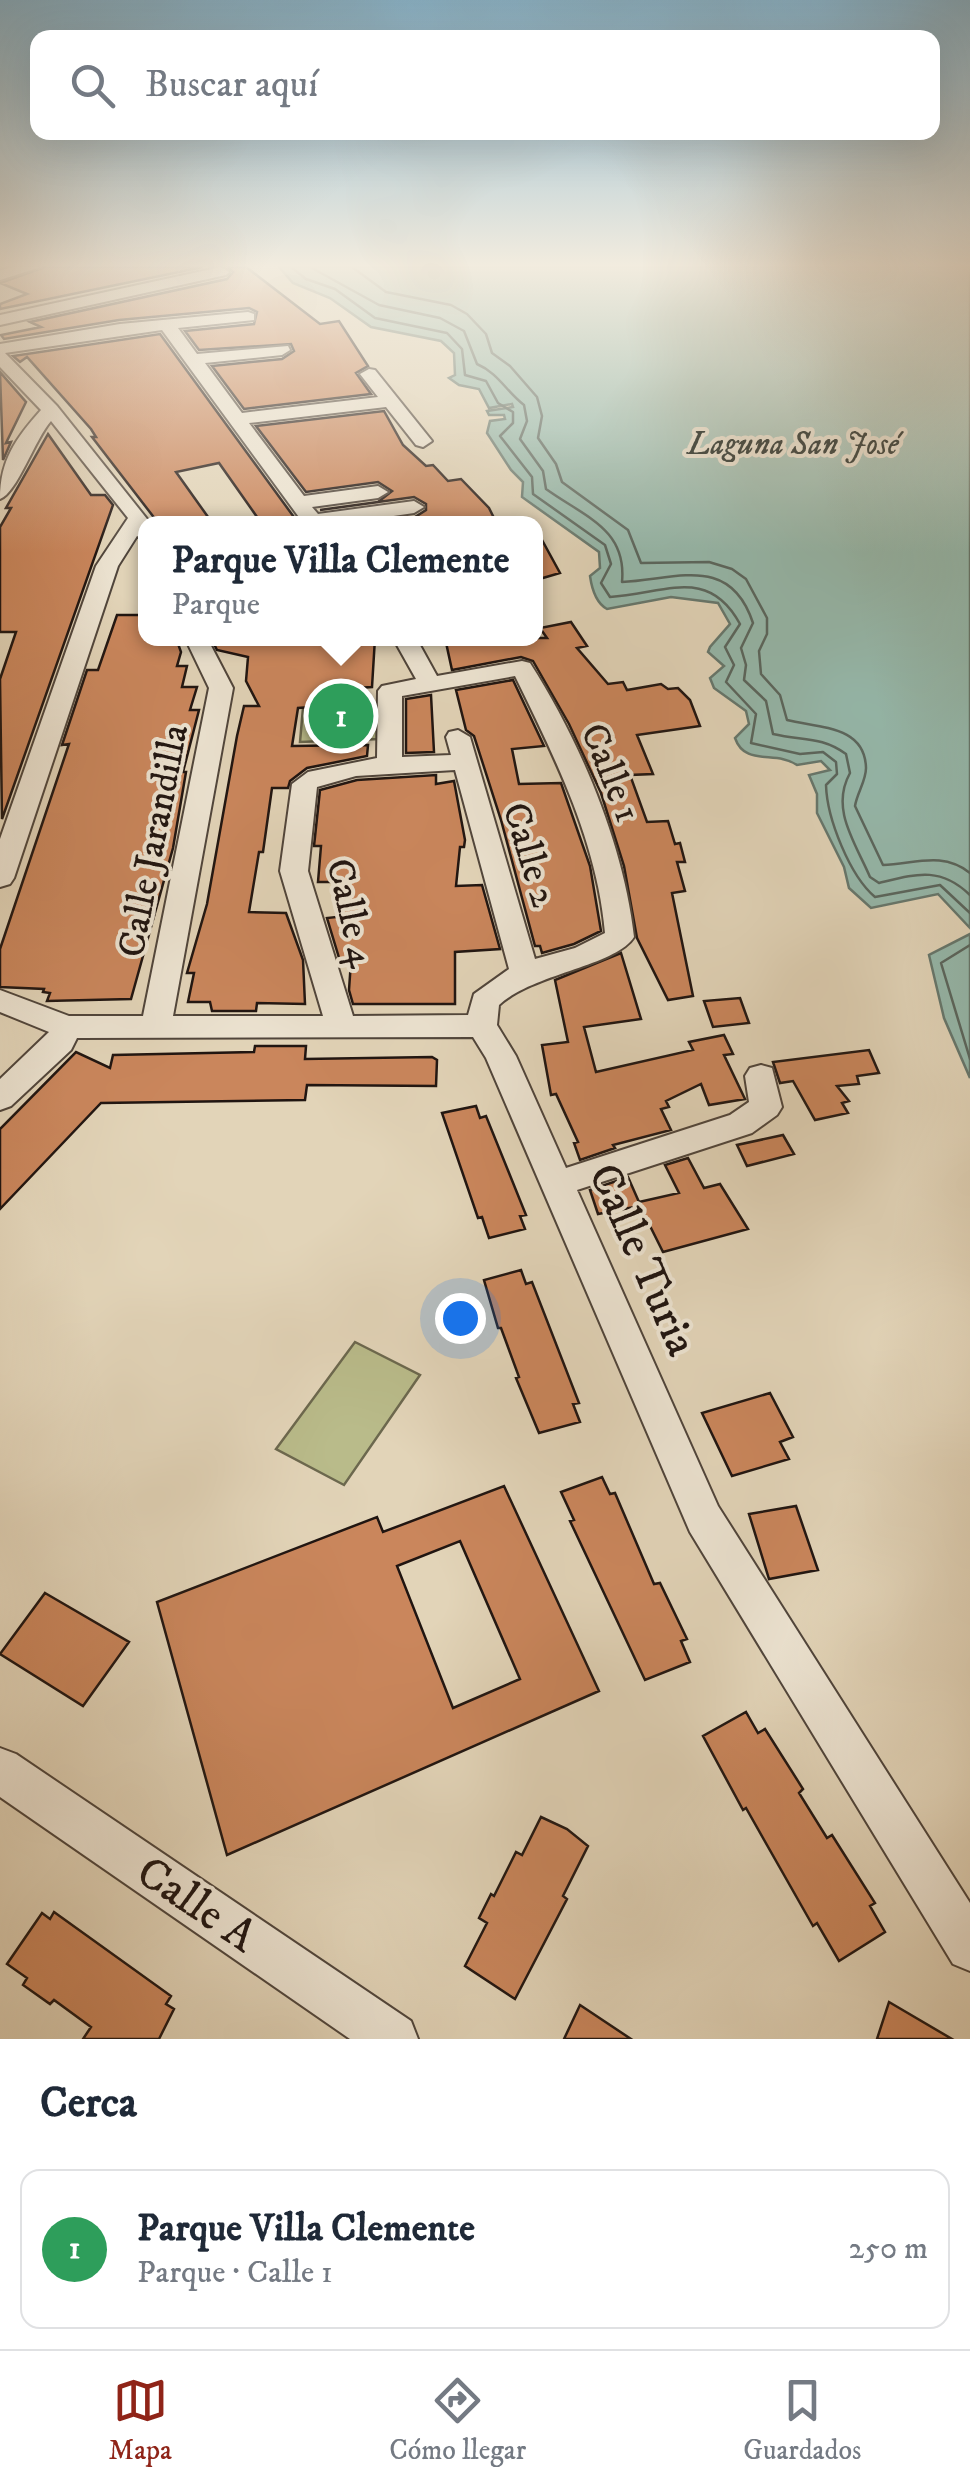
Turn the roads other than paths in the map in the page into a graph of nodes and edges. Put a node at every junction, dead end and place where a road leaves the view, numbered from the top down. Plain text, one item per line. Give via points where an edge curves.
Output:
1 (196, 362) edge
2 (3, 364) edge
3 (369, 374) dead end
4 (388, 401) junction
5 (50, 410) junction
6 (236, 419) junction
7 (294, 432) dead end
8 (254, 440) junction
9 (423, 441) dead end
10 (378, 492) dead end
11 (0, 493) edge
12 (299, 502) junction
13 (414, 507) dead end
14 (310, 516) edge
15 (354, 516) edge
16 (138, 522) edge
17 (138, 532) edge
18 (200, 646) edge
19 (409, 646) edge
20 (429, 682) junction
21 (389, 764) junction
22 (0, 878) edge
23 (524, 970) junction
24 (0, 1000) edge
25 (156, 1026) junction
26 (341, 1026) junction
27 (482, 1026) junction
28 (66, 1028) junction
29 (761, 1076) dead end
30 (0, 1098) edge
31 (556, 1184) junction
32 (0, 1770) edge
33 (970, 1947) edge
34 (393, 2039) edge

1 - 6 street
2 - 5 street
3 - 4 street
4 - 6 street
4 - 9 street
5 - 11 street via 28,436
5 - 16 street
6 - 8 street
7 - 8 street
8 - 12 street
10 - 12 street
12 - 14 street
13 - 15 street
17 - 22 street via 108,566
18 - 25 street, Calle Jarandilla via 222,688
19 - 20 street
20 - 21 street, Calle 1 via 390,691
20 - 23 street, Calle 1 via 522,668 571,766 619,901 620,938 598,953
21 - 23 street, Calle 2 via 460,750
21 - 26 street, Calle 4 via 321,775 305,784 294,871
23 - 27 street, Calle 1 via 484,1001
24 - 28 street
25 - 26 street
25 - 28 street
26 - 27 street
27 - 31 street, Calle Turia
28 - 30 street via 60,1042
29 - 31 street via 766,1107 740,1124
31 - 33 street, Calle Turia via 704,1520
32 - 34 street, Calle A

